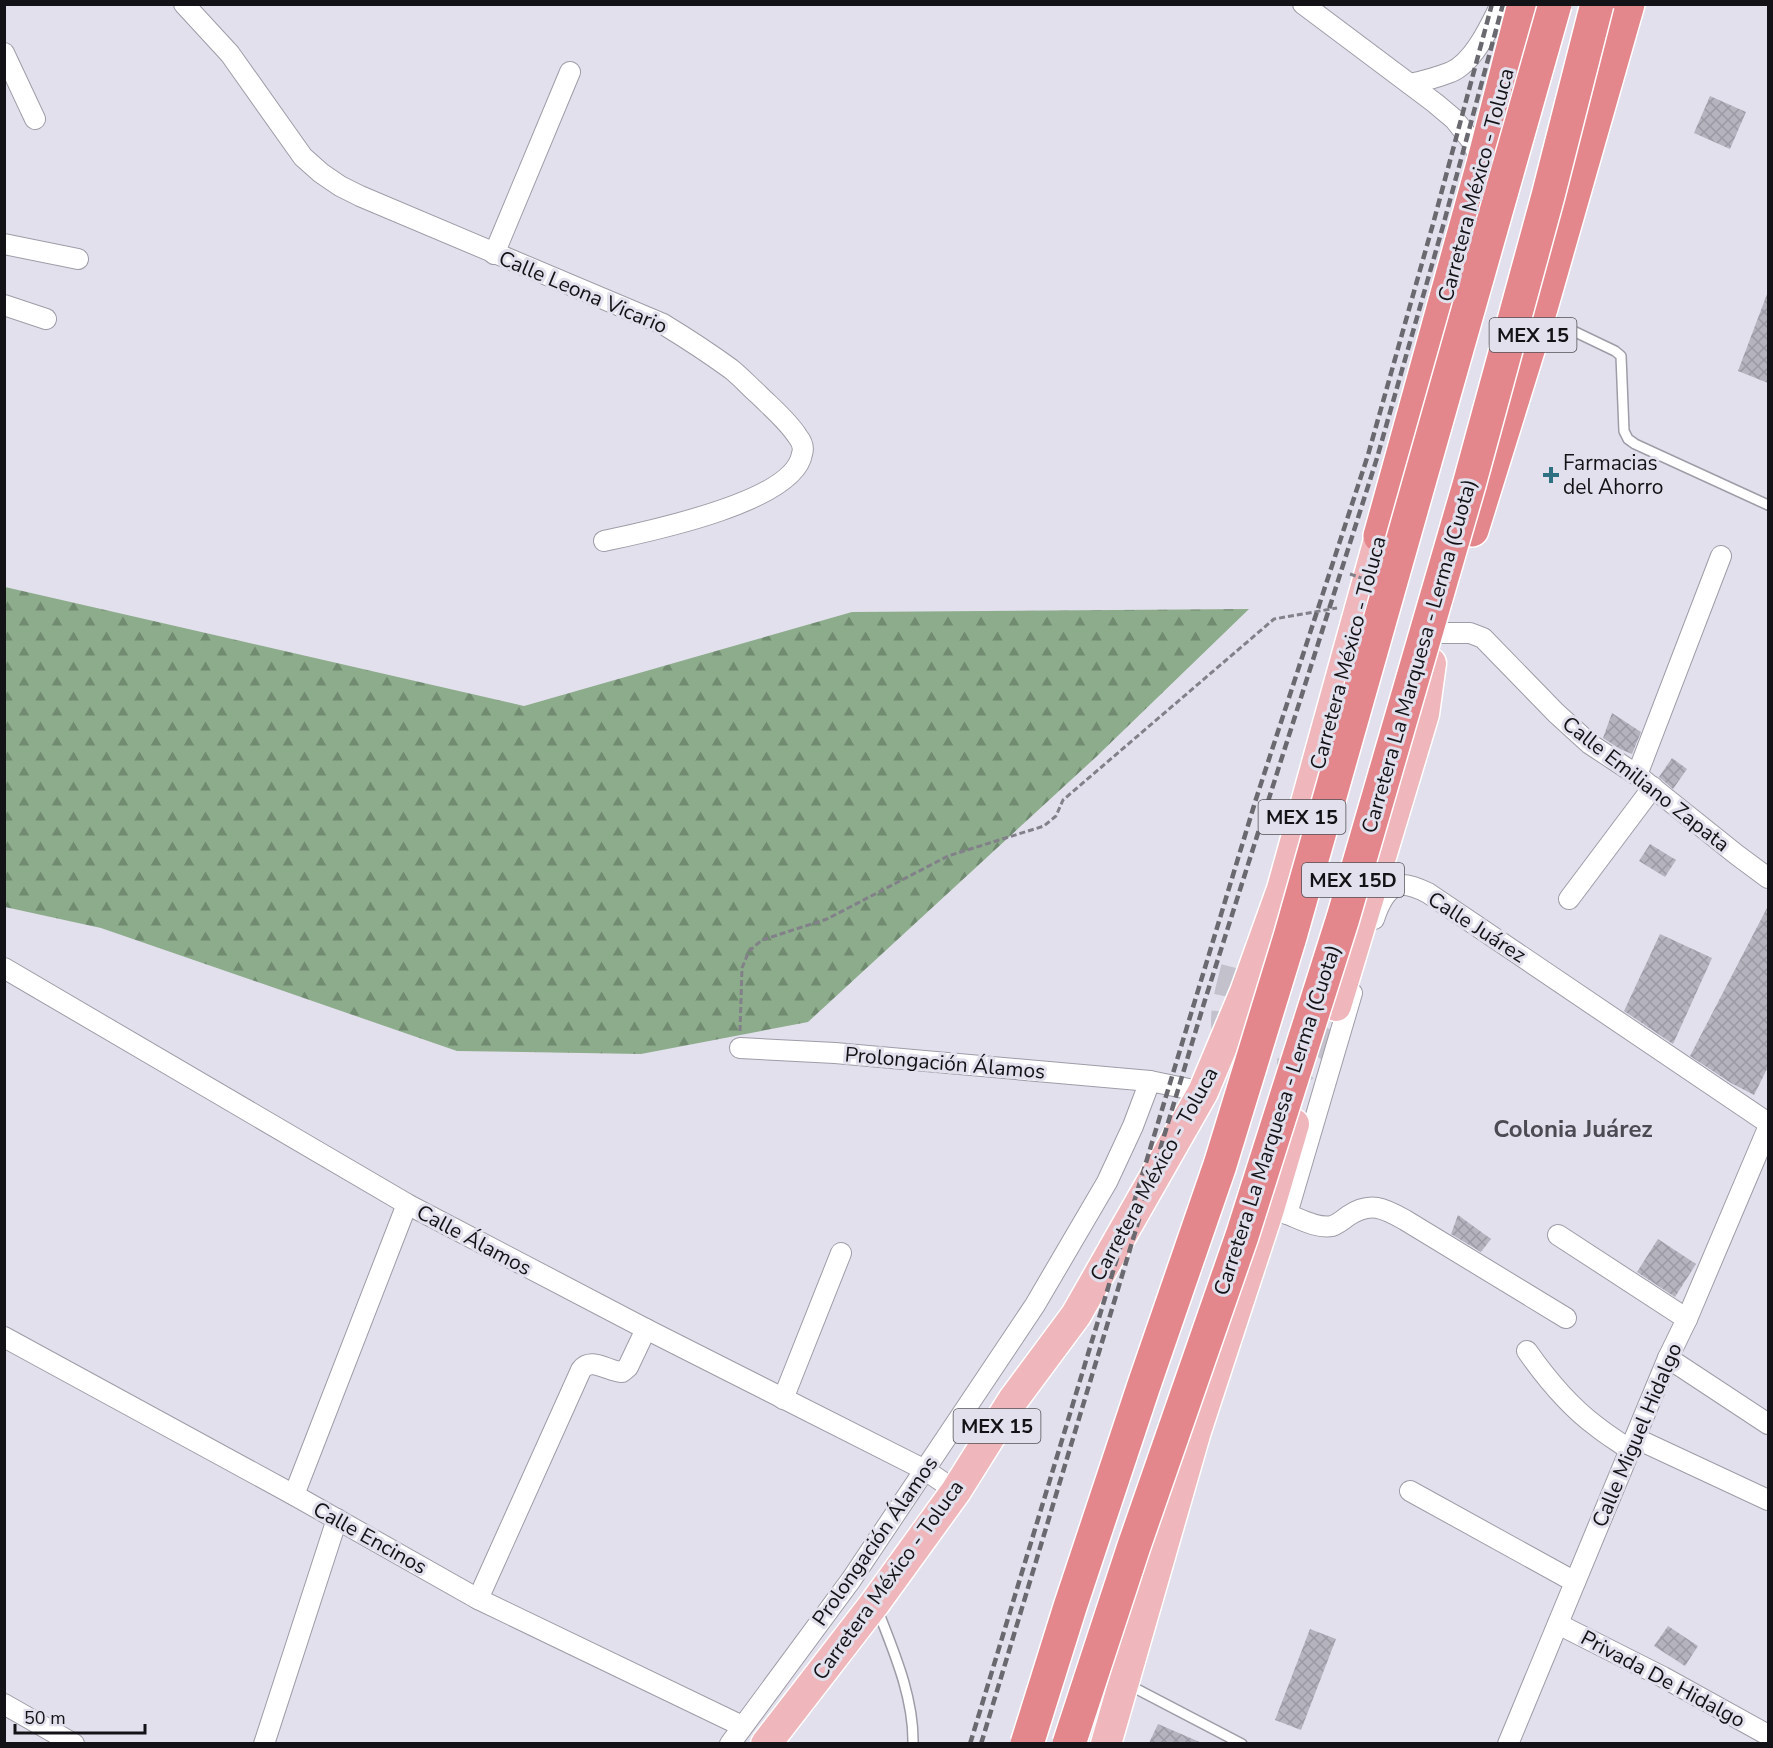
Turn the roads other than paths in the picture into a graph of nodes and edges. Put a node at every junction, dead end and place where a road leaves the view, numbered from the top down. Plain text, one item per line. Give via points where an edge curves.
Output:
1 (184, 4) edge
2 (1303, 4) edge
3 (1501, 4) edge
4 (1524, 4) edge
5 (1555, 4) edge
6 (1597, 4) edge
7 (1628, 4) edge
8 (4, 53) edge
9 (570, 72) dead end
10 (1410, 84) junction
11 (35, 119) dead end
12 (1483, 164) junction
13 (4, 244) edge
14 (494, 254) junction
15 (78, 259) dead end
16 (4, 305) edge
17 (1539, 315) junction
18 (46, 319) dead end
19 (1768, 505) edge
20 (1380, 536) junction
21 (604, 541) dead end
22 (1721, 556) dead end
23 (1435, 648) junction
24 (1637, 775) junction
25 (1653, 787) junction
26 (1768, 878) edge
27 (1569, 899) dead end
28 (4, 968) edge
29 (1236, 968) tunnel mouth
30 (1336, 1006) tunnel mouth
31 (740, 1048) road end
32 (1150, 1081) junction
33 (1203, 1092) junction
34 (1768, 1123) edge
35 (1768, 1128) edge
36 (407, 1204) junction
37 (1278, 1212) junction
38 (1558, 1236) dead end
39 (841, 1253) dead end
40 (1566, 1318) dead end
41 (1687, 1319) junction
42 (646, 1329) junction
43 (4, 1336) edge
44 (1527, 1351) dead end
45 (1668, 1358) junction
46 (783, 1399) junction
47 (1768, 1425) edge
48 (1633, 1444) junction
49 (925, 1470) junction
50 (956, 1491) junction
51 (1410, 1491) dead end
52 (294, 1495) junction
53 (1768, 1500) edge
54 (337, 1520) junction
55 (1575, 1582) junction
56 (478, 1599) junction
57 (874, 1603) junction
58 (1557, 1624) junction
59 (1124, 1683) junction
60 (4, 1704) edge
61 (742, 1726) junction
62 (1768, 1735) edge
63 (74, 1743) edge
64 (264, 1743) edge
65 (730, 1743) edge
66 (766, 1743) edge
67 (913, 1743) edge
68 (1028, 1743) edge
69 (1069, 1743) edge
70 (1106, 1743) edge
71 (1242, 1743) edge
72 (1508, 1743) edge

1 - 14 street, Calle Leona Vicario via 230,54 303,157 321,173 360,196
2 - 10 street
3 - 10 street via 1479,46 1453,71
4 - 12 highway, Carretera México - Toluca / MEX 15
5 - 68 highway, Carretera La Marquesa - Lerma (Cuota) / MEX 15D, bridge via 1283,959 1220,1166 1125,1441
6 - 69 highway, Carretera La Marquesa - Lerma (Cuota) / MEX 15D, bridge via 1472,473 1342,918 1242,1236
7 - 17 highway, MEX 15
8 - 11 street
9 - 14 street
10 - 12 street via 1454,119
12 - 20 highway, Carretera México - Toluca / MEX 15
13 - 15 street
14 - 21 street, Calle Leona Vicario via 663,324 698,345 733,371 799,438 802,454 798,467 759,494 680,524
16 - 18 street
17 - 19 lane via 1620,356 1624,431 1628,439
17 - 23 highway, MEX 15
20 - 29 main road via 1328,669
20 - 33 main road, Carretera México - Toluca / MEX 15 via 1282,889
22 - 24 street
23 - 24 street, Calle Emiliano Zapata via 1470,633 1483,638 1573,730
23 - 30 main road via 1424,714
23 - 37 main road, MEX 15
24 - 25 street, Calle Emiliano Zapata
25 - 26 street, Calle Emiliano Zapata
25 - 27 street
28 - 36 street, Calle Álamos
31 - 32 street, Prolongación Álamos
32 - 33 street, Prolongación Álamos
32 - 49 street, Prolongación Álamos via 1107,1182 1035,1305
33 - 50 main road, Carretera México - Toluca / MEX 15 via 1076,1315 1013,1400
34 - 37 street, Calle Juárez via 1428,893 1400,885 1386,894 1377,912
35 - 41 street, Calle Miguel Hidalgo via 1760,1155
36 - 42 street, Calle Álamos
36 - 52 street
37 - 40 street via 1331,1226 1365,1208 1384,1209
37 - 59 main road, MEX 15 via 1196,1431
38 - 41 street
39 - 46 street
41 - 45 street, Calle Miguel Hidalgo
42 - 46 street, Calle Álamos
42 - 56 street via 622,1372 591,1364 581,1370
43 - 52 street, Calle Encinos
44 - 48 street via 1561,1394 1595,1426
45 - 47 street
45 - 48 street, Calle Miguel Hidalgo
46 - 49 street, Calle Álamos
48 - 53 street
48 - 55 street, Calle Miguel Hidalgo
49 - 50 street, Calle Álamos
49 - 61 street, Prolongación Álamos via 851,1580
50 - 57 main road, Carretera México - Toluca / MEX 15
51 - 55 street
52 - 54 street, Calle Encinos
54 - 56 street, Calle Encinos
54 - 64 street
55 - 58 street, Calle Miguel Hidalgo
56 - 61 street, Calle Encinos
57 - 66 main road, Carretera México - Toluca / MEX 15
57 - 67 lane via 896,1657 907,1697
58 - 62 street, Privada De Hidalgo
58 - 72 street, Calle Miguel Hidalgo
59 - 70 main road, MEX 15
59 - 71 lane
60 - 63 street
61 - 65 street, Prolongación Álamos

